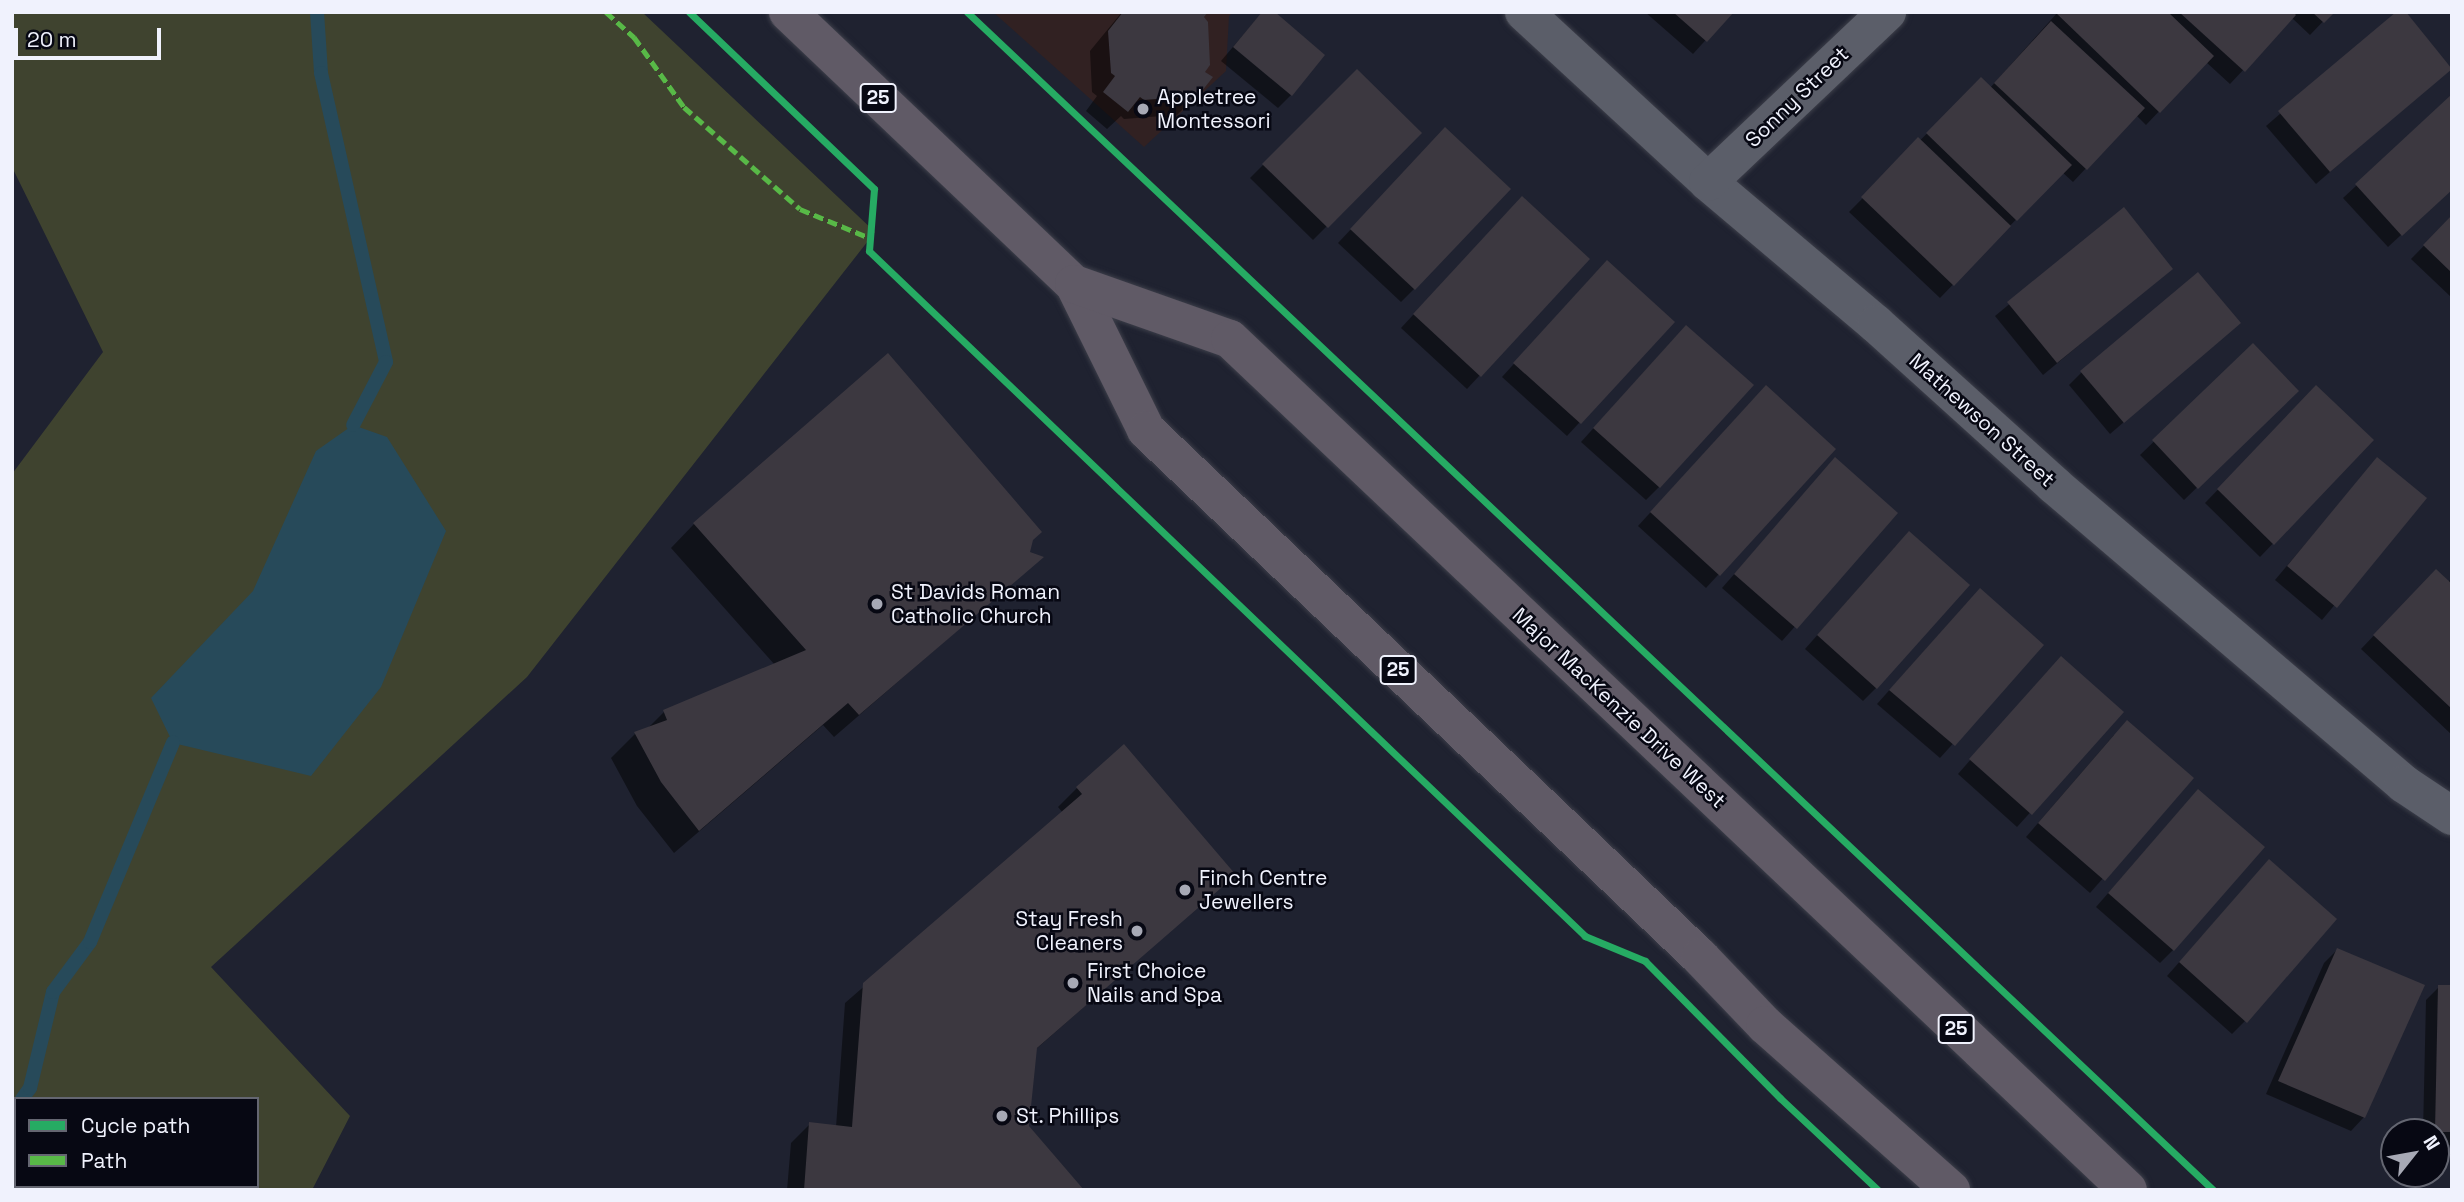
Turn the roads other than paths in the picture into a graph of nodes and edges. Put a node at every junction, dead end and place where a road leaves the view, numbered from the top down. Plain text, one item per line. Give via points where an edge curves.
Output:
1 (788, 12) edge
2 (1524, 12) edge
3 (1887, 12) edge
4 (1708, 182) junction
5 (1074, 284) junction
6 (2452, 816) edge
7 (1951, 1190) edge
8 (2128, 1190) edge

1 - 5 main road, Major MacKenzie Drive West / 25
2 - 4 street, Mathewson Street
3 - 4 street, Sonny Street
4 - 6 street, Mathewson Street via 2383,766
5 - 7 main road, Major MacKenzie Drive West / 25 via 1146,430 1700,957 1765,1025
5 - 8 main road, Major MacKenzie Drive West / 25 via 1230,339

